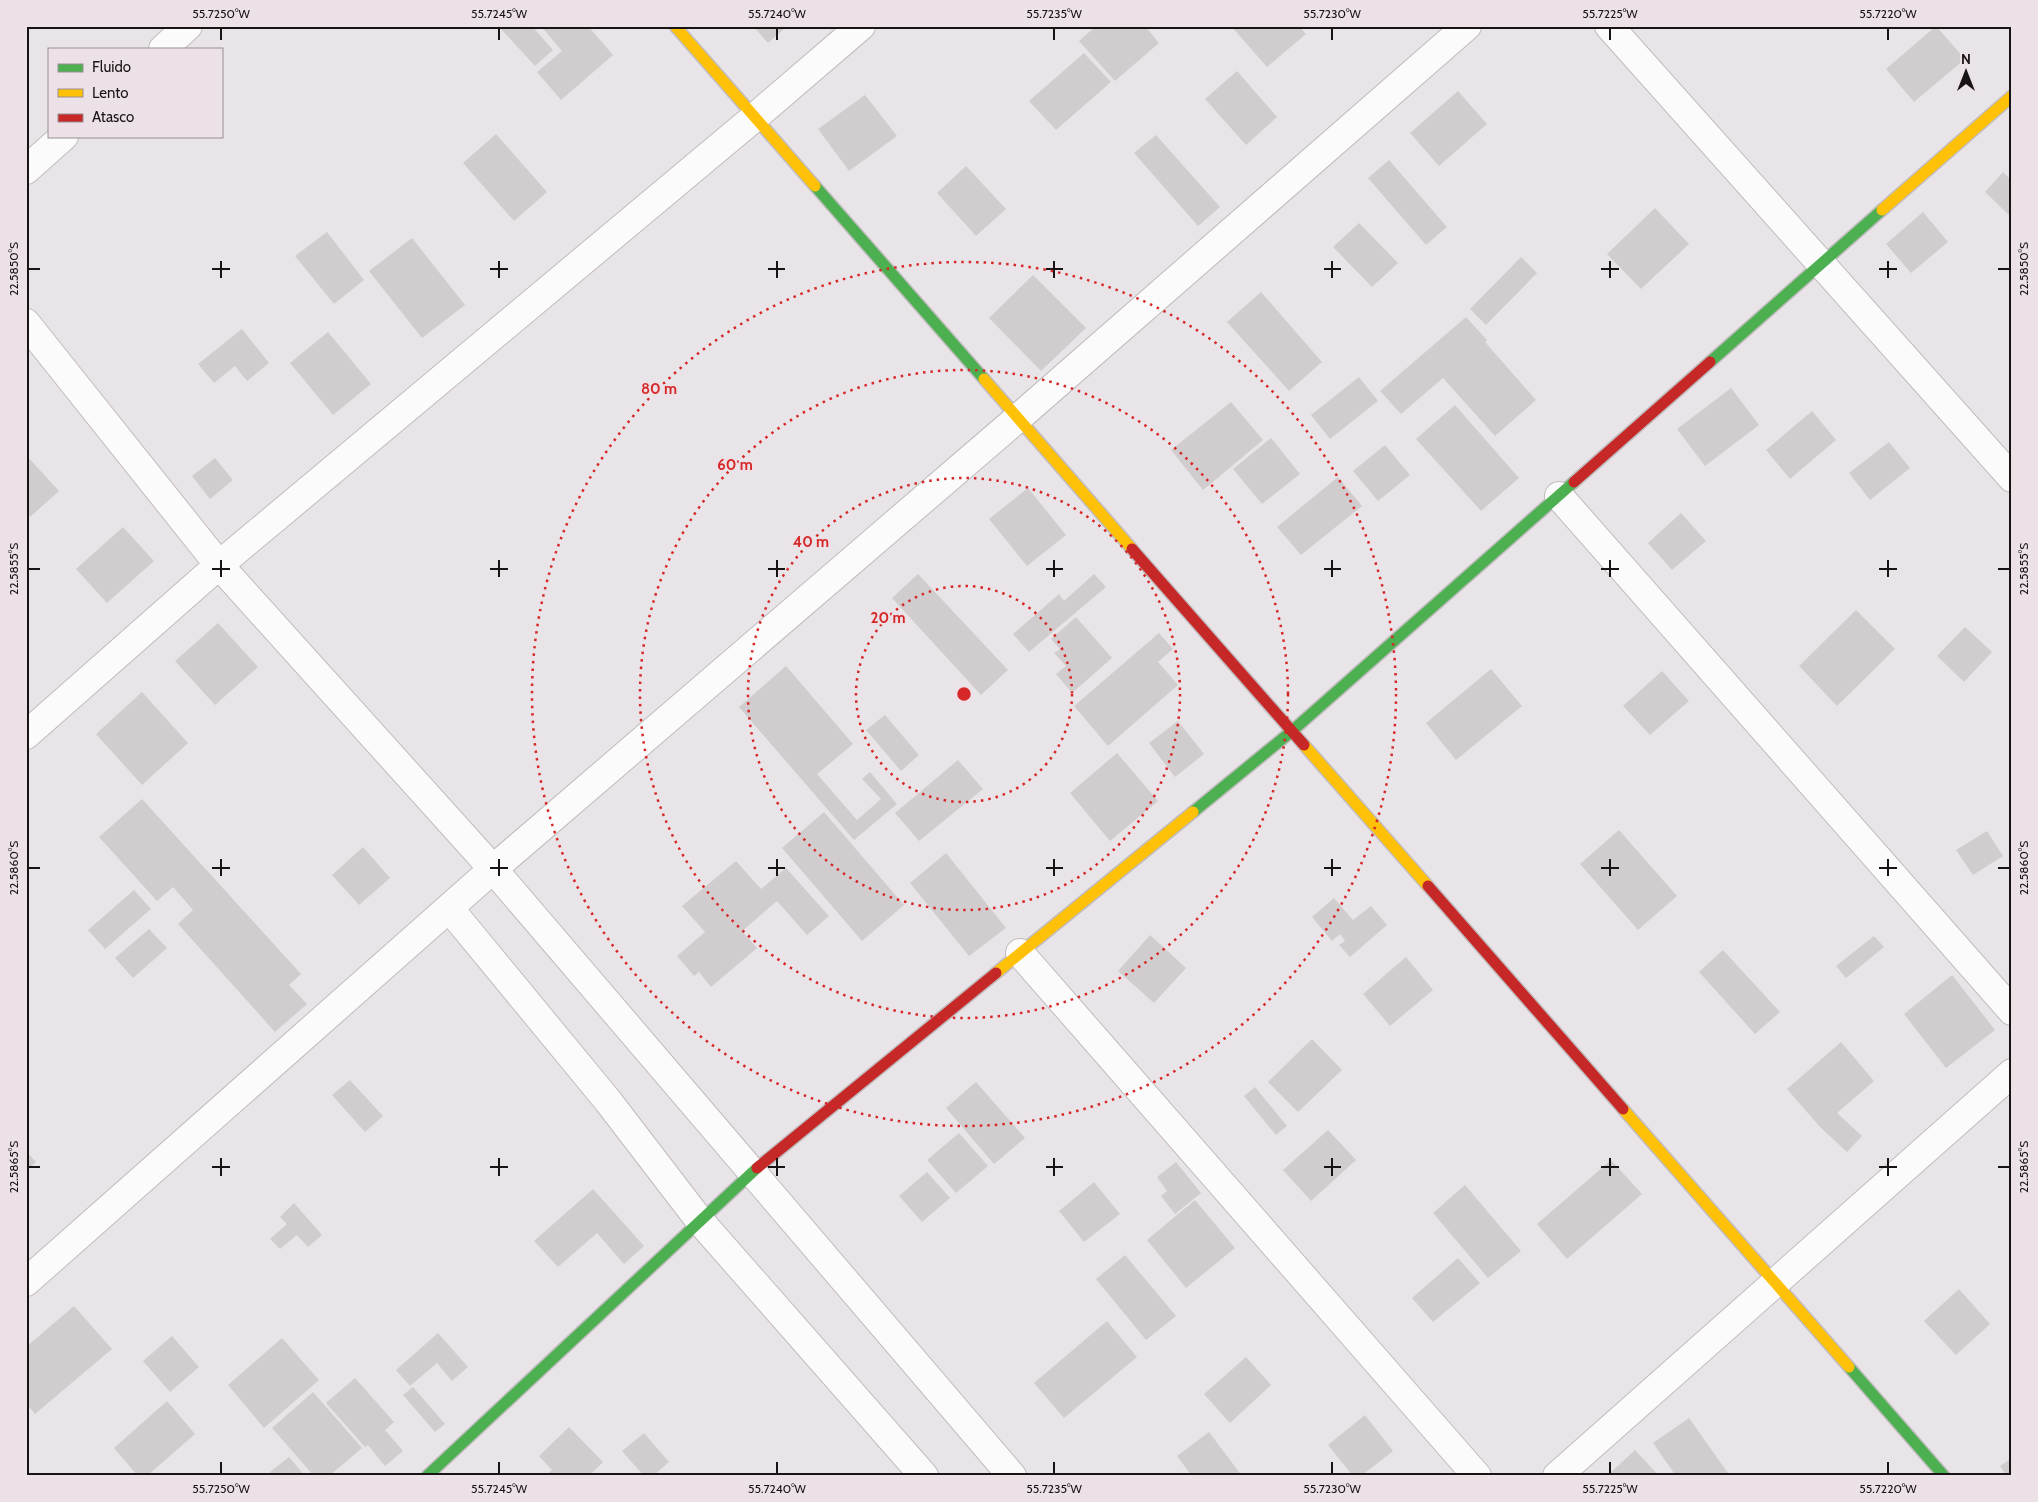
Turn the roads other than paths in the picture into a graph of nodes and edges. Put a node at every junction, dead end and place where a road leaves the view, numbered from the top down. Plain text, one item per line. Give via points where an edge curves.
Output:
1 (188, 26) edge
2 (675, 26) edge
3 (860, 26) edge
4 (1467, 26) edge
5 (1609, 26) edge
6 (164, 48) edge
7 (2012, 96) edge
8 (755, 117) junction
9 (62, 138) edge
10 (26, 170) edge
11 (1821, 264) junction
12 (26, 324) edge
13 (1018, 418) junction
14 (2012, 478) edge
15 (1559, 496) junction
16 (219, 565) junction
17 (1292, 731) junction
18 (26, 735) edge
19 (493, 870) junction
20 (449, 908) junction
21 (1020, 953) junction
22 (2012, 1011) edge
23 (2012, 1073) edge
24 (751, 1173) junction
25 (700, 1221) junction
26 (26, 1282) edge
27 (1776, 1284) junction
28 (431, 1474) edge
29 (924, 1476) edge
30 (1012, 1476) edge
31 (1477, 1476) edge
32 (1557, 1476) edge
33 (1944, 1476) edge

1 - 6 street
2 - 8 street
3 - 8 street
4 - 13 street
5 - 11 street
7 - 11 street
8 - 13 street
8 - 16 street
9 - 10 street
11 - 14 street
11 - 15 street
12 - 16 street
13 - 17 street
13 - 19 street
15 - 17 street
15 - 22 street
16 - 18 street
16 - 19 street
17 - 21 street
17 - 27 street
19 - 20 street
19 - 24 street
20 - 25 street via 608,1101
20 - 26 street
21 - 24 street
21 - 31 street
23 - 27 street
24 - 25 street
24 - 30 street
25 - 28 street
25 - 29 street
27 - 32 street
27 - 33 street

